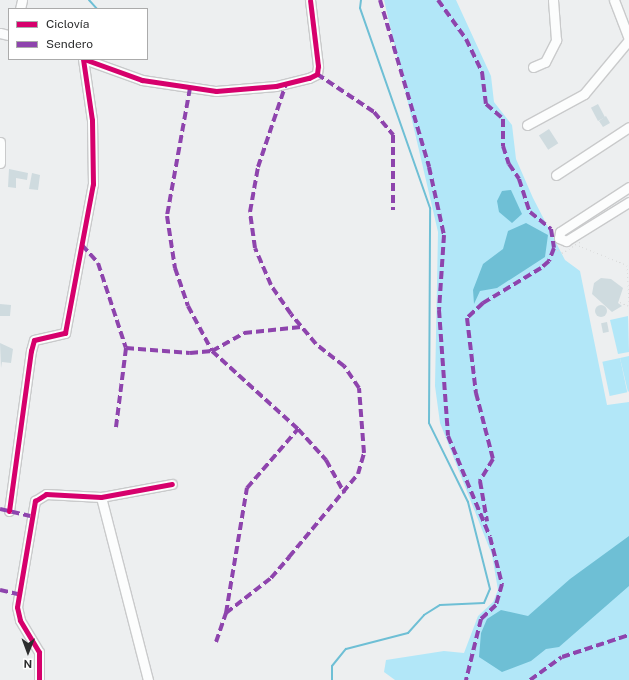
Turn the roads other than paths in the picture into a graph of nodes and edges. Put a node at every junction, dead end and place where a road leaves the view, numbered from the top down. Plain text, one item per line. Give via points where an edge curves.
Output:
1 (310, 0) edge
2 (553, 0) edge
3 (614, 0) edge
4 (629, 39) edge
5 (83, 60) edge
6 (86, 60) edge
7 (533, 67) dead end
8 (527, 125) dead end
9 (629, 127) edge
10 (0, 142) edge
11 (0, 163) edge
12 (556, 175) dead end
13 (629, 187) edge
14 (629, 202) edge
15 (172, 484) dead end
16 (101, 497) junction
17 (9, 511) dead end
18 (39, 680) edge
19 (148, 680) edge

1 - 6 street via 318,66 317,74 309,78 276,86 216,90 142,80
2 - 7 street via 556,40 545,62
3 - 4 street
4 - 8 street via 584,94
5 - 17 street via 92,120 93,184 65,333 34,340 31,351
9 - 12 street
10 - 11 street
13 - 14 street via 560,232 560,240 569,239
15 - 16 street
16 - 18 street via 46,494 35,501 17,607 20,620 39,652
16 - 19 street

